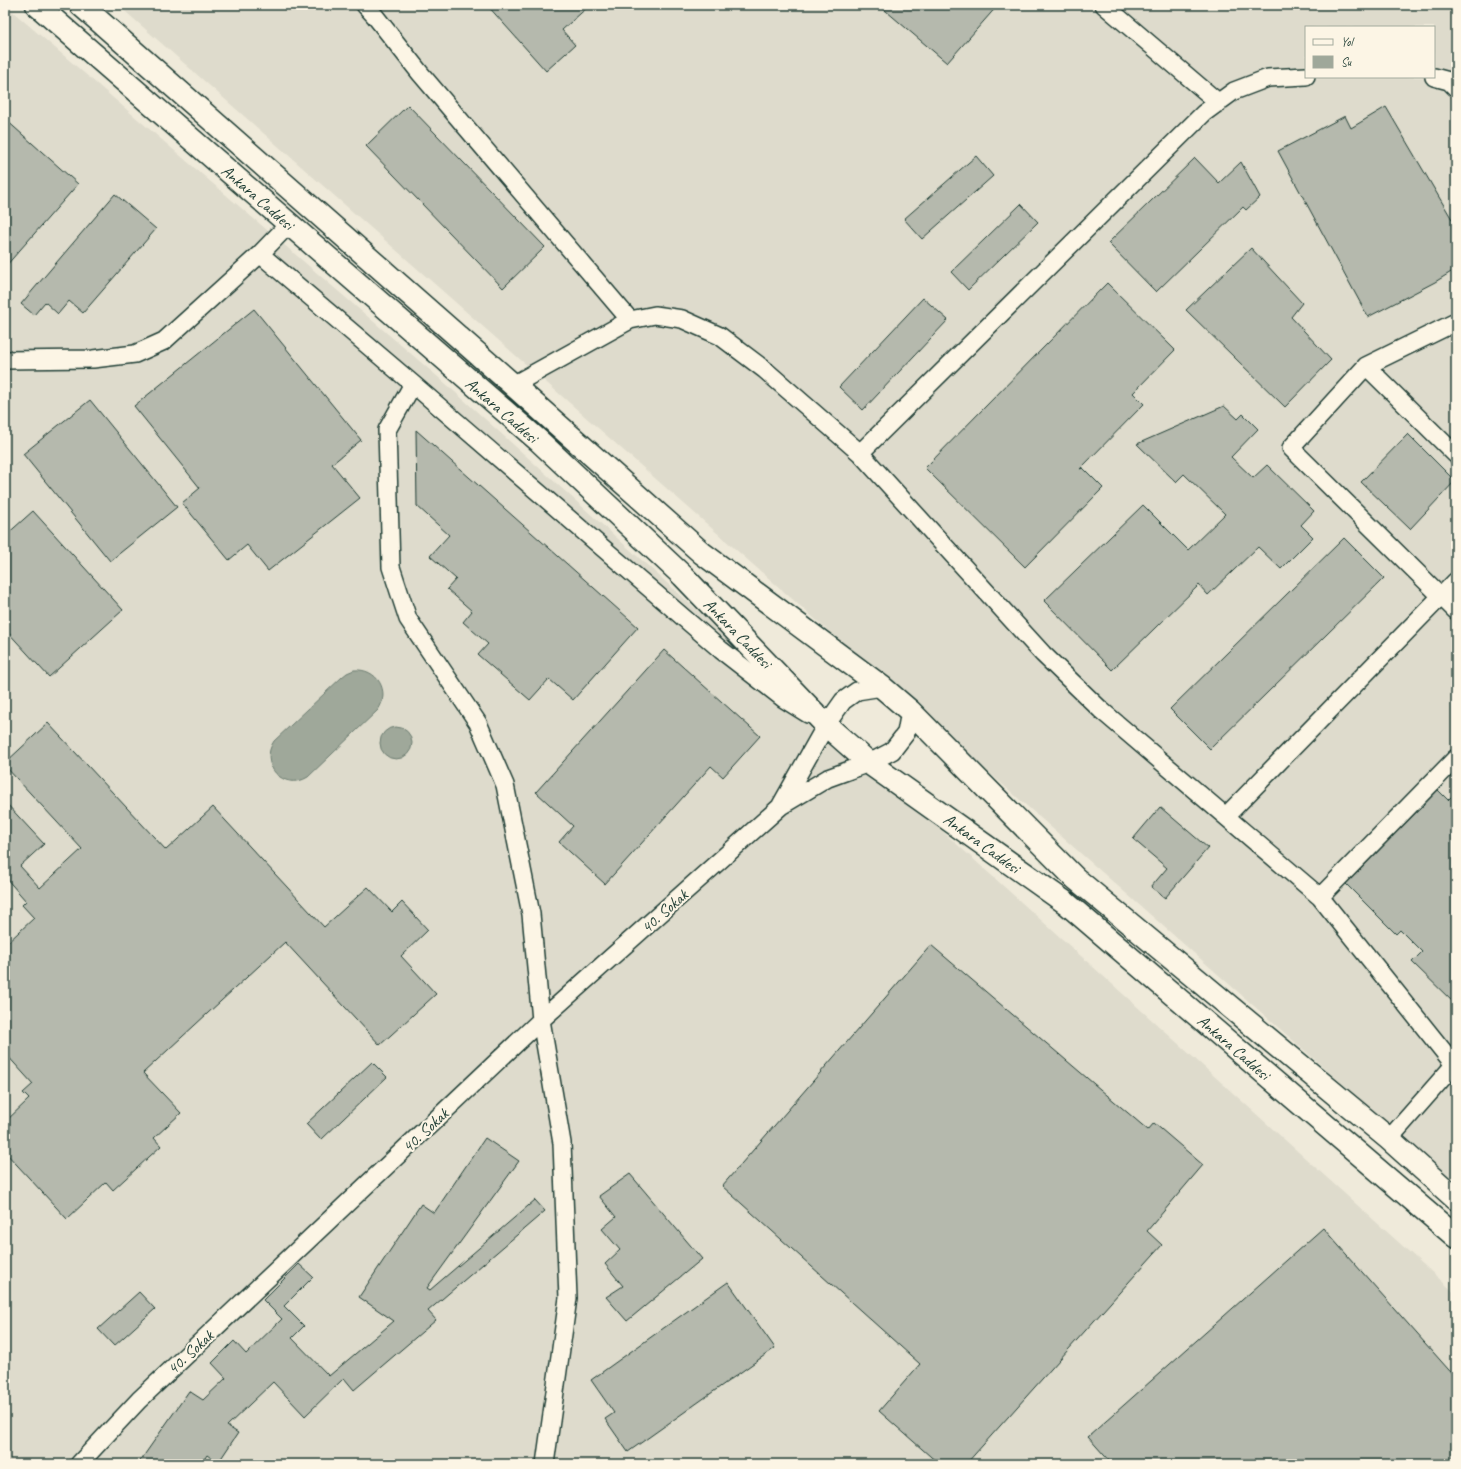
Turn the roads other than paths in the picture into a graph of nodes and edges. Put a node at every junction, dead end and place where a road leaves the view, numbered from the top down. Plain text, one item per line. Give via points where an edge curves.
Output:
1 (37, 5) edge
2 (81, 5) edge
3 (1104, 5) edge
4 (375, 9) edge
5 (1305, 76) edge
6 (1435, 77) edge
7 (1456, 88) edge
8 (1219, 102) junction
9 (289, 224) junction
10 (260, 254) junction
11 (630, 320) junction
12 (1456, 322) edge
13 (5, 360) edge
14 (1366, 366) junction
15 (413, 384) junction
16 (513, 385) junction
17 (860, 453) junction
18 (1456, 456) edge
19 (1456, 581) edge
20 (1441, 596) junction
21 (1456, 611) edge
22 (882, 687) junction
23 (910, 711) junction
24 (826, 725) junction
25 (1456, 758) edge
26 (869, 763) junction
27 (781, 806) junction
28 (1226, 816) junction
29 (1320, 897) junction
30 (541, 1020) junction
31 (1455, 1066) edge
32 (1389, 1139) junction
33 (1456, 1199) edge
34 (1456, 1238) edge
35 (79, 1464) edge
36 (545, 1464) edge

1 - 9 highway, Ankara Caddesi
2 - 16 highway, Ankara Caddesi
3 - 8 street
4 - 11 street via 420,73
5 - 8 street via 1268,78 1234,92
6 - 7 street via 1449,81
8 - 17 street via 1204,113
9 - 10 street
9 - 24 highway, Ankara Caddesi via 538,440 684,576
10 - 13 street via 164,342 134,354 93,359
10 - 15 street
11 - 16 street
11 - 17 street via 654,315 682,319 720,336 765,370
12 - 14 street
14 - 18 street
14 - 20 street via 1291,448
15 - 24 street via 721,650 784,699
15 - 30 street via 388,430 391,567 408,619 478,723 505,785 532,914
16 - 22 highway, Ankara Caddesi via 702,553
17 - 28 street via 1043,654 1100,710
19 - 20 street
20 - 21 street
20 - 28 street
22 - 23 highway, Ankara Caddesi
22 - 24 street via 857,691 843,701
23 - 26 street via 906,733 892,751
23 - 32 highway, Ankara Caddesi via 1075,878
24 - 26 highway, Ankara Caddesi
24 - 27 street
25 - 29 street
26 - 27 street via 828,778
26 - 34 highway, Ankara Caddesi via 1066,903
27 - 30 street, 40. Sokak
28 - 29 street
29 - 31 street
30 - 35 street, 40. Sokak via 145,1394
30 - 36 street via 562,1144 568,1298
31 - 32 street
32 - 33 highway, Ankara Caddesi

